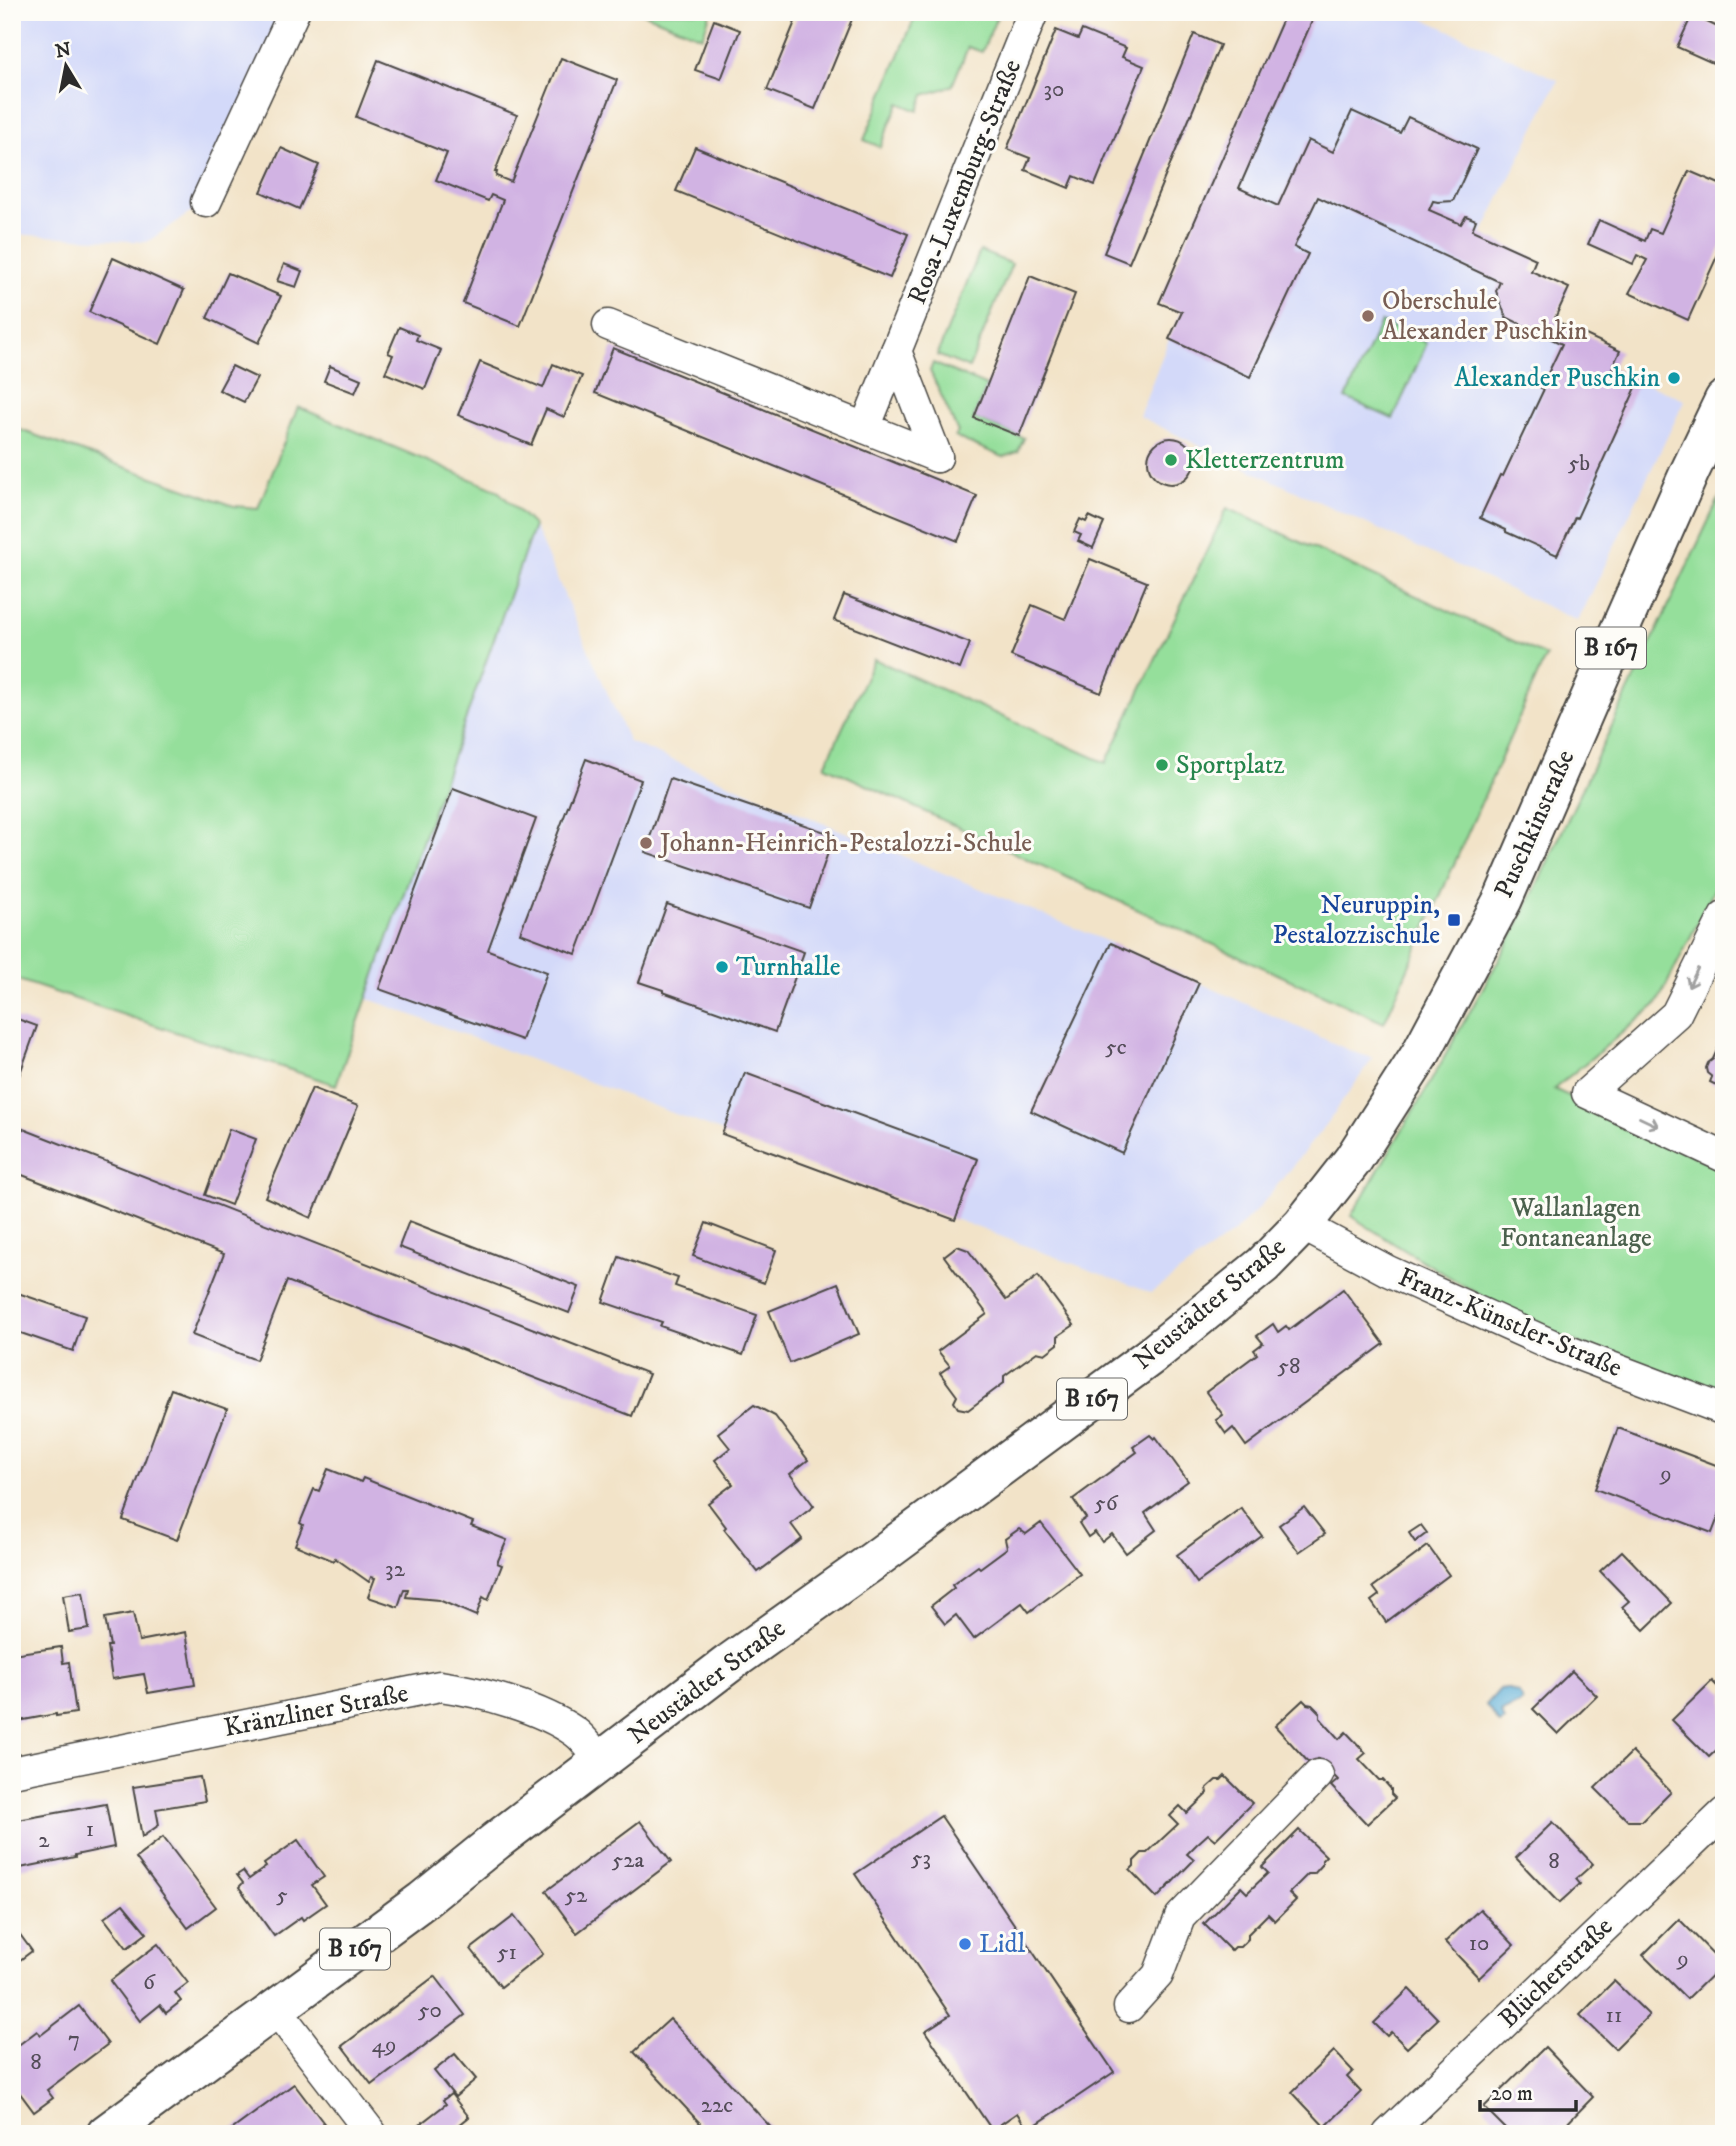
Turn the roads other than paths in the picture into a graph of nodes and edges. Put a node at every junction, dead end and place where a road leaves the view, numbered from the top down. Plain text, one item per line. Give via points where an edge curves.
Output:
1 (294, 12) edge
2 (1033, 12) edge
3 (206, 202) dead end
4 (608, 325) dead end
5 (897, 351) junction
6 (1724, 400) edge
7 (865, 428) junction
8 (1724, 917) edge
9 (1724, 1157) edge
10 (1302, 1225) junction
11 (1724, 1410) edge
12 (601, 1761) junction
13 (12, 1773) edge
14 (1318, 1775) dead end
15 (1724, 1813) edge
16 (1129, 2007) dead end
17 (275, 2008) junction
18 (106, 2134) edge
19 (372, 2134) edge
20 (1388, 2134) edge

1 - 3 street
2 - 5 street, Rosa-Luxemburg-Straße
4 - 7 street
5 - 7 street, Rosa-Luxemburg-Straße
5 - 7 street via 937,457
6 - 10 main road, Puschkinstraße / B 167 via 1503,899 1420,1055 1353,1160
8 -> 9 street via 1676,1014 1587,1093
10 - 11 street, Franz-Künstler-Straße via 1388,1271 1550,1344
10 - 12 main road, Neustädter Straße / B 167 via 1263,1265 1152,1355
12 - 13 street, Kränzliner Straße via 577,1733 550,1719 476,1691 440,1686
12 - 17 main road, Neustädter Straße / B 167
14 - 16 street via 1180,1917 1158,1975
15 - 20 street, Blücherstraße
17 - 18 main road, Neustädter Straße / B 167
17 - 19 street

